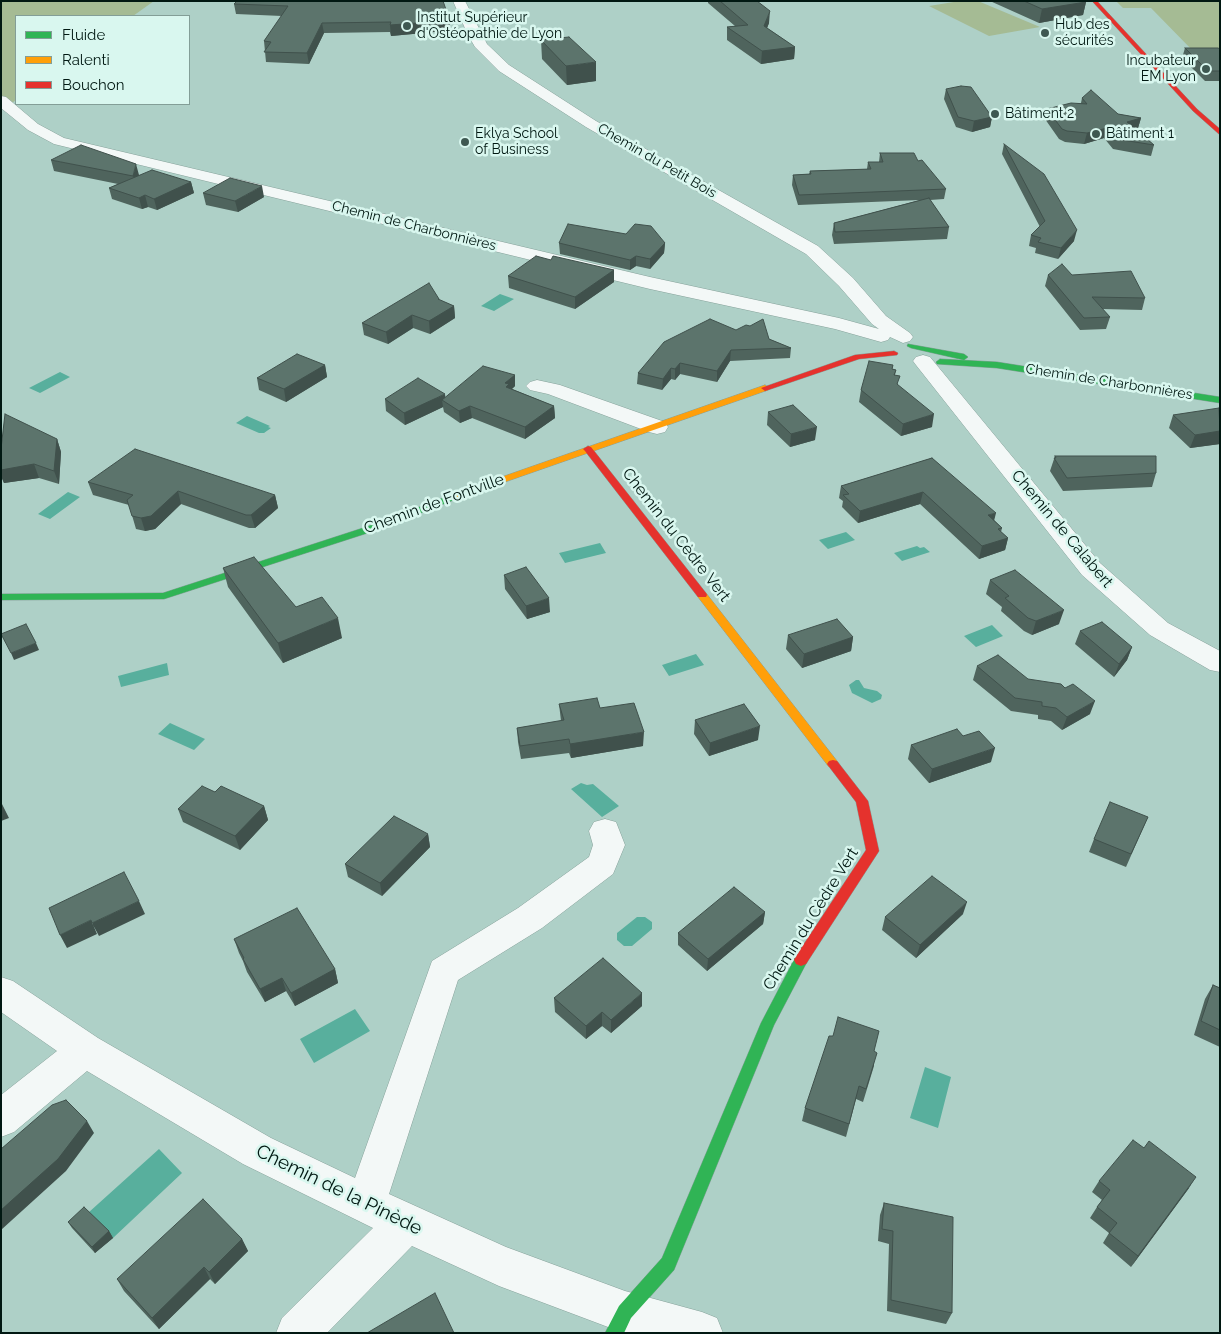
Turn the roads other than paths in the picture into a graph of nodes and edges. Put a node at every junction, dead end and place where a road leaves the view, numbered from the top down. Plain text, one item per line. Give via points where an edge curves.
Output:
1 (459, 1) edge
2 (1094, 1) edge
3 (1, 100) edge
4 (1220, 133) edge
5 (903, 347) junction
6 (858, 358) joint
7 (538, 386) dead end
8 (1220, 400) edge
9 (657, 427) junction
10 (588, 449) junction
11 (1, 597) edge
12 (1220, 664) edge
13 (605, 831) dead end
14 (1, 992) edge
15 (85, 1050) junction
16 (1, 1119) edge
17 (366, 1204) junction
18 (406, 1223) junction
19 (619, 1322) edge
20 (297, 1333) edge
21 (702, 1333) edge

1 - 5 street, Chemin du Petit Bois via 482,47 504,68 583,119 812,250 846,282
2 - 4 street
3 - 5 street, Chemin de Charbonnières via 33,127 59,141 650,283 839,324
5 - 6 street, Chemin de Fontville
5 - 8 street, Chemin de Charbonnières
5 - 12 street, Chemin de Calabert via 948,394 1091,569 1159,628
6 - 9 street, Chemin de Fontville
7 - 9 street
9 - 10 street, Chemin de Fontville
10 - 11 street, Chemin de Fontville via 376,527 164,596
10 - 19 street, Chemin du Cèdre Vert via 862,801 873,851 799,964 768,1023 668,1264
13 - 17 street via 609,845 602,865 530,918 444,971
14 - 15 street, Chemin de la Pinède
15 - 16 street
15 - 17 street, Chemin de la Pinède via 256,1151
17 - 18 street, Chemin de la Pinède
18 - 19 street, Chemin de la Pinède
18 - 20 street
19 - 21 street, Chemin de la Pinède

